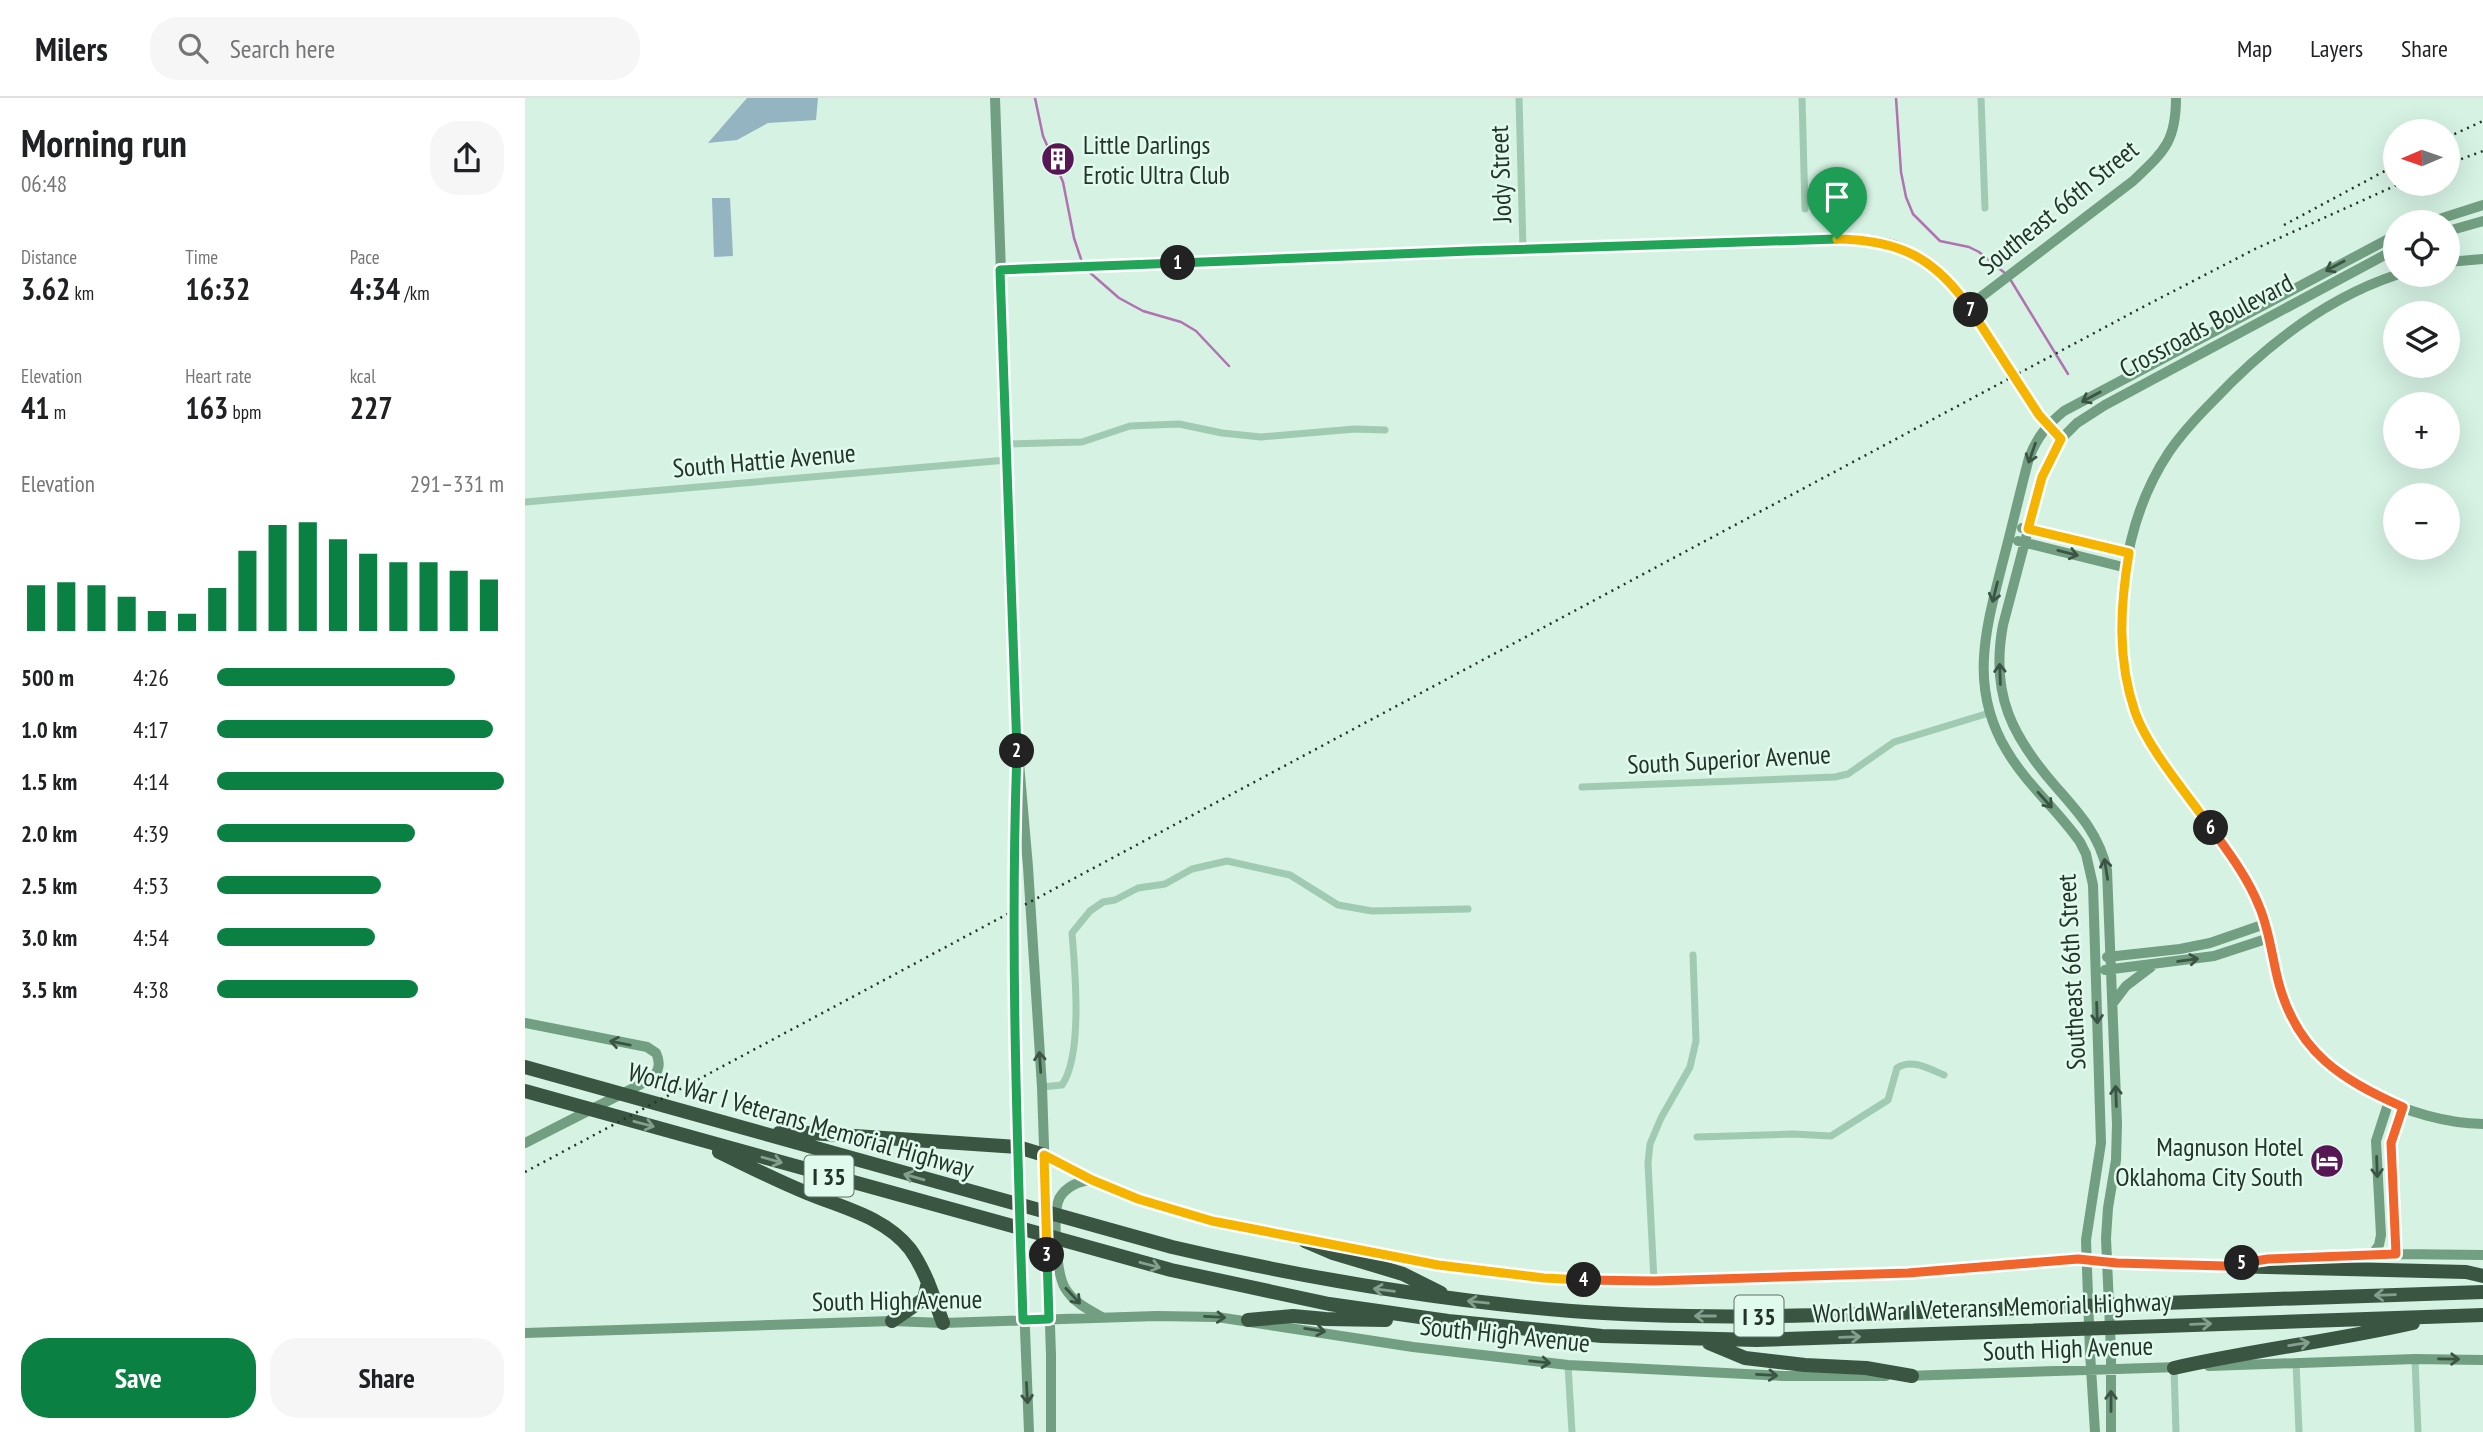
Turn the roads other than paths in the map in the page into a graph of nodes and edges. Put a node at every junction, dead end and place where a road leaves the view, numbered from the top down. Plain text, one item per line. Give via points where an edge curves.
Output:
1 (995, 98) edge
2 (1519, 98) edge
3 (1802, 98) edge
4 (1981, 98) edge
5 (2176, 98) edge
6 (2483, 205) edge
7 (1985, 208) dead end
8 (1805, 209) dead end
9 (2460, 212) edge
10 (2483, 221) edge
11 (2460, 228) edge
12 (2383, 242) edge
13 (1523, 249) junction
14 (2383, 257) edge
15 (2483, 259) edge
16 (2460, 261) edge
17 (1000, 270) junction
18 (2383, 281) edge
19 (1969, 306) junction
20 (2048, 425) junction
21 (1385, 430) dead end
22 (2061, 439) junction
23 (1006, 444) junction
24 (1007, 460) junction
25 (525, 502) edge
26 (2012, 526) junction
27 (2028, 529) junction
28 (2009, 539) junction
29 (2024, 543) junction
30 (2129, 553) junction
31 (2127, 568) junction
32 (1989, 713) junction
33 (1017, 740) junction
34 (1582, 787) dead end
35 (1468, 909) dead end
36 (2265, 924) junction
37 (2269, 938) junction
38 (1693, 955) dead end
39 (2111, 957) junction
40 (2095, 958) junction
41 (2158, 964) junction
42 (2112, 969) junction
43 (2096, 971) junction
44 (2113, 1003) junction
45 (525, 1023) edge
46 (525, 1068) edge
47 (1944, 1074) dead end
48 (1042, 1087) junction
49 (525, 1091) edge
50 (2389, 1101) junction
51 (2403, 1107) junction
52 (2483, 1124) edge
53 (763, 1133) junction
54 (683, 1135) junction
55 (1697, 1137) dead end
56 (525, 1143) edge
57 (1018, 1147) junction
58 (1044, 1155) junction
59 (1092, 1180) junction
60 (1305, 1241) junction
61 (2396, 1254) junction
62 (2372, 1255) junction
63 (2483, 1255) edge
64 (2087, 1260) junction
65 (2108, 1262) junction
66 (2225, 1266) junction
67 (2483, 1276) edge
68 (1654, 1281) junction
69 (927, 1282) junction
70 (2483, 1292) edge
71 (1451, 1299) junction
72 (2483, 1315) edge
73 (2445, 1316) junction
74 (1103, 1318) junction
75 (1049, 1319) junction
76 (1023, 1320) junction
77 (1248, 1320) junction
78 (892, 1321) junction
79 (1448, 1321) junction
80 (943, 1324) junction
81 (525, 1333) edge
82 (1702, 1340) junction
83 (2415, 1359) junction
84 (2483, 1360) edge
85 (2296, 1362) junction
86 (1568, 1365) junction
87 (2174, 1368) junction
88 (2091, 1370) junction
89 (2111, 1370) junction
90 (1912, 1376) junction
91 (1029, 1432) edge
92 (1051, 1432) edge
93 (1572, 1432) edge
94 (2095, 1432) edge
95 (2111, 1432) edge
96 (2176, 1432) edge
97 (2299, 1432) edge
98 (2418, 1432) edge

1 - 17 main road
2 - 13 street, Jody Street
3 - 8 street
4 - 7 street
5 - 19 main road, Southeast 66th Street via 2169,143 2155,160
6 - 9 main road
10 - 11 main road
12 -> 20 main road, Crossroads Boulevard via 2064,411
13 - 17 main road
13 - 19 main road via 1837,239 1882,242 1933,267
14 - 22 main road, Crossroads Boulevard via 2105,405
15 - 16 main road
17 - 23 main road
18 - 30 main road via 2328,306 2285,333 2202,411 2169,452 2141,506
19 - 20 main road
20 - 22 main road
20 -> 26 main road, Southeast 66th Street via 2029,458
21 - 23 street via 1261,437 1179,424 1130,426 1082,442
22 - 27 main road, Southeast 66th Street via 2042,477
23 - 24 main road
24 - 25 street, South Hattie Avenue
24 - 33 main road
26 - 27 main road
26 - 28 main road, Southeast 66th Street
27 - 29 main road, Southeast 66th Street
27 - 30 main road
28 - 29 main road
28 -> 32 main road, Southeast 66th Street via 1985,638 1983,674
29 -> 31 main road
39 -> 29 main road, Southeast 66th Street via 2107,870 2098,840 2021,742 2000,687 2000,645
30 - 31 main road
31 - 36 main road via 2122,650 2135,713 2246,879
32 - 34 street, South Superior Avenue via 1894,742 1847,774 1835,777
32 -> 40 main road, Southeast 66th Street via 2006,751 2086,854 2093,885
48 -> 33 main road
33 - 57 main road via 1013,868
35 - 48 street via 1372,911 1338,905 1290,875 1227,861 1103,902 1072,933 1076,975 1070,1074 1062,1085
36 - 37 main road
36 - 39 main road via 2210,943
41 -> 37 main road via 2214,956
37 - 50 main road via 2287,1013 2299,1032 2325,1063 2360,1088
38 - 68 street via 1696,1041 1690,1067 1654,1135 1648,1163
39 - 40 main road
39 - 42 main road, Southeast 66th Street
40 - 43 main road, Southeast 66th Street
41 - 42 main road
41 - 44 main road via 2135,977
42 - 43 main road
42 - 44 main road, Southeast 66th Street
43 -> 64 main road, Southeast 66th Street via 2101,1143 2087,1226
65 -> 44 main road, Southeast 66th Street via 2108,1208 2117,1138
56 -> 45 main road via 651,1079 659,1065 656,1053 647,1047
46 - 53 highway, World War I Veterans Memorial Highway / I 35
47 - 55 street via 1903,1064 1897,1068 1888,1100 1831,1136
48 - 58 main road
49 -> 54 highway, World War I Veterans Memorial Highway / I 35
50 - 51 main road
50 -> 62 main road via 2376,1140 2381,1236
51 - 52 main road via 2448,1121
51 - 61 main road via 2391,1143
53 - 57 highway
71 -> 53 highway, World War I Veterans Memorial Highway / I 35 via 1276,1271 1173,1247
54 - 69 highway via 887,1227 910,1249
54 -> 79 highway, World War I Veterans Memorial Highway / I 35 via 1084,1248 1262,1291
57 - 58 highway
57 - 76 main road
58 - 59 main road
58 - 75 main road
59 - 60 main road via 1177,1212
59 -> 74 main road via 1079,1182 1057,1205 1058,1259 1069,1293
60 - 68 main road via 1488,1272
60 - 71 highway via 1403,1274
61 - 62 main road
61 - 63 main road
62 - 66 main road via 2268,1259
64 - 65 main road
64 - 68 main road via 1936,1271
64 - 88 main road, Southeast 66th Street
65 - 66 main road
65 - 89 main road, Southeast 66th Street
66 - 67 highway
69 - 78 highway via 924,1299
69 - 80 highway
70 -> 71 highway, World War I Veterans Memorial Highway / I 35 via 1756,1316 1614,1313
72 - 73 highway, World War I Veterans Memorial Highway / I 35
82 -> 73 highway, World War I Veterans Memorial Highway / I 35
87 -> 73 highway
74 - 75 main road, South High Avenue
74 -> 77 main road, South High Avenue
75 - 76 main road, South High Avenue
75 - 92 main road
76 - 80 main road, South High Avenue
76 -> 91 main road
77 - 79 highway via 1293,1316
77 -> 86 main road, South High Avenue via 1413,1347
78 - 80 main road, South High Avenue
78 - 81 main road, South High Avenue
79 - 82 highway, World War I Veterans Memorial Highway / I 35
82 - 90 highway via 1745,1358
83 -> 84 main road, South High Avenue
83 - 85 main road, South High Avenue
83 - 98 street
85 - 87 main road, South High Avenue
85 - 97 street
86 -> 90 main road, South High Avenue via 1784,1376
86 - 93 street
87 - 89 main road, South High Avenue
87 - 96 street
88 - 89 main road, South High Avenue
88 - 90 main road, South High Avenue
88 - 94 main road, Southeast 66th Street
95 -> 89 main road, Southeast 66th Street

